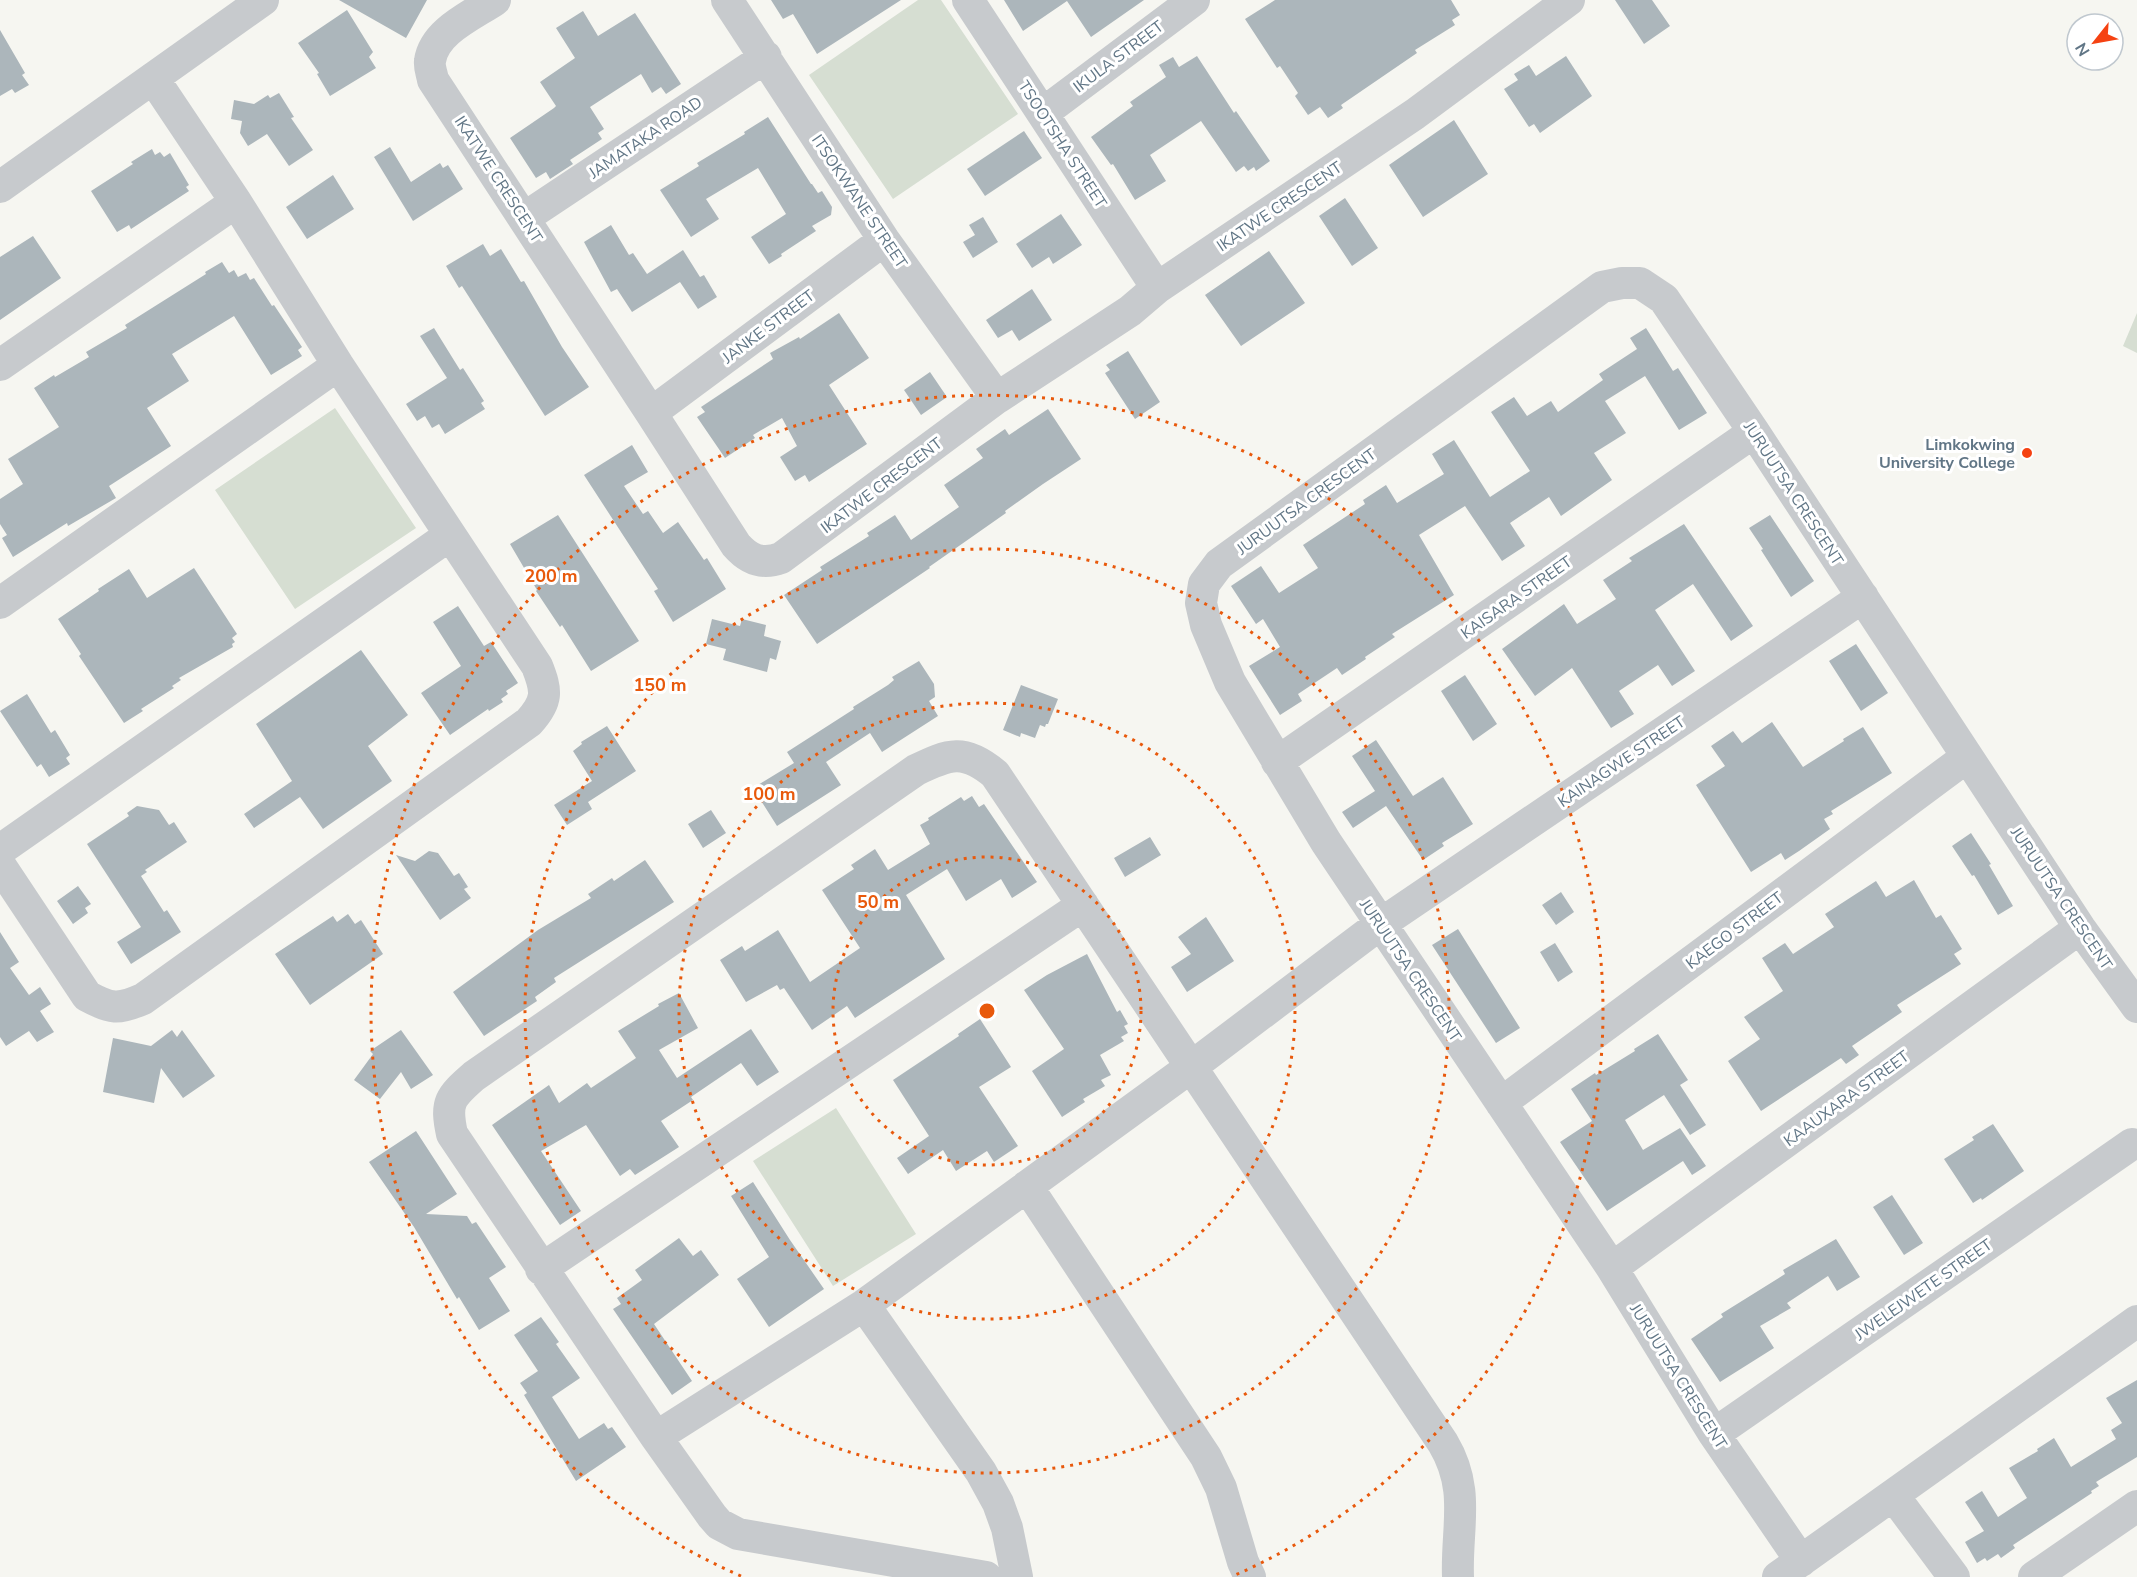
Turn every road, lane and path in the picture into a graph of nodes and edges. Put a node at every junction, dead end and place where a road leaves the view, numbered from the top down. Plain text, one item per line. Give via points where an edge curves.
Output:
1 (263, 0) edge
2 (495, 0) edge
3 (727, 0) edge
4 (968, 0) edge
5 (1194, 0) edge
6 (1569, 0) edge
7 (766, 57) junction
8 (153, 78) junction
9 (1043, 112) junction
10 (0, 187) edge
11 (236, 202) junction
12 (524, 218) junction
13 (884, 240) junction
14 (1157, 288) junction
15 (0, 365) edge
16 (338, 365) junction
17 (997, 398) junction
18 (651, 413) junction
19 (1754, 432) junction
20 (450, 535) junction
21 (1863, 597) junction
22 (0, 603) edge
23 (1966, 757) junction
24 (1277, 762) junction
25 (0, 850) edge
26 (0, 865) edge
27 (1083, 905) junction
28 (1379, 925) junction
29 (2080, 928) junction
30 (2137, 1007) edge
31 (1191, 1067) junction
32 (1501, 1103) junction
33 (2135, 1145) edge
34 (1027, 1186) junction
35 (1612, 1268) junction
36 (541, 1269) junction
37 (864, 1305) junction
38 (2137, 1321) edge
39 (1714, 1434) junction
40 (656, 1437) junction
41 (1893, 1495) junction
42 (2137, 1506) edge
43 (1789, 1569) edge
44 (986, 1577) edge
45 (1017, 1577) edge
46 (1250, 1577) edge
47 (1458, 1577) edge
48 (1954, 1577) edge
49 (2034, 1577) edge

1 - 8 street
2 - 12 street, IKATWE CRESCENT via 440,39 430,63 433,80
3 - 7 street, ITSOKWANE STREET
4 - 9 street, TSOOTSHA STREET
5 - 9 street, IKULA STREET
6 - 14 street, IKATWE CRESCENT via 1415,114
7 - 12 street, JAMATAKA ROAD
7 - 13 street, ITSOKWANE STREET
8 - 10 street
8 - 11 street
9 - 14 street, TSOOTSHA STREET
11 - 15 street
11 - 16 street
12 - 18 street, IKATWE CRESCENT
13 - 17 street, ITSOKWANE STREET
13 - 18 street, JANKE STREET
14 - 17 street, IKATWE CRESCENT via 1130,311
16 - 20 street
16 - 22 street
17 - 18 street, IKATWE CRESCENT via 781,558 769,562 744,555 736,545
19 - 21 street, JURUUTSA CRESCENT
19 - 24 street, KAISARA STREET
19 - 24 street, JURUUTSA CRESCENT via 1664,299 1640,283 1602,287 1219,564 1204,584 1201,603 1206,625 1230,681
20 - 25 street
20 - 26 street via 540,674 545,696 540,710 520,729 143,999 125,1007 104,1005 87,996
21 - 23 street, JURUUTSA CRESCENT
21 - 28 street, KAINAGWE STREET
23 - 29 street, JURUUTSA CRESCENT
23 - 32 street, KAEGO STREET
24 - 28 street, JURUUTSA CRESCENT
27 - 31 street
27 - 36 street
27 - 36 street via 995,774 985,765 957,756 943,757 916,770 474,1076 450,1100 448,1116 453,1134
28 - 31 street, KAINAGWE STREET
28 - 32 street, JURUUTSA CRESCENT
29 - 30 street, JURUUTSA CRESCENT
29 - 35 street, KAAUXARA STREET
31 - 34 street, KAINAGWE STREET
31 - 47 street via 1451,1456 1461,1500
32 - 35 street, JURUUTSA CRESCENT
33 - 39 street, JWELEJWETE STREET
34 - 37 street, KAINAGWE STREET
34 - 46 street via 1206,1457 1221,1488
35 - 39 street, JURUUTSA CRESCENT
36 - 40 street
37 - 40 street, KAINAGWE STREET
37 - 45 street via 981,1472 1007,1528
38 - 41 street
39 - 43 street, JURUUTSA CRESCENT
40 - 44 street via 712,1516 729,1531
41 - 43 street
41 - 48 street
42 - 49 street

